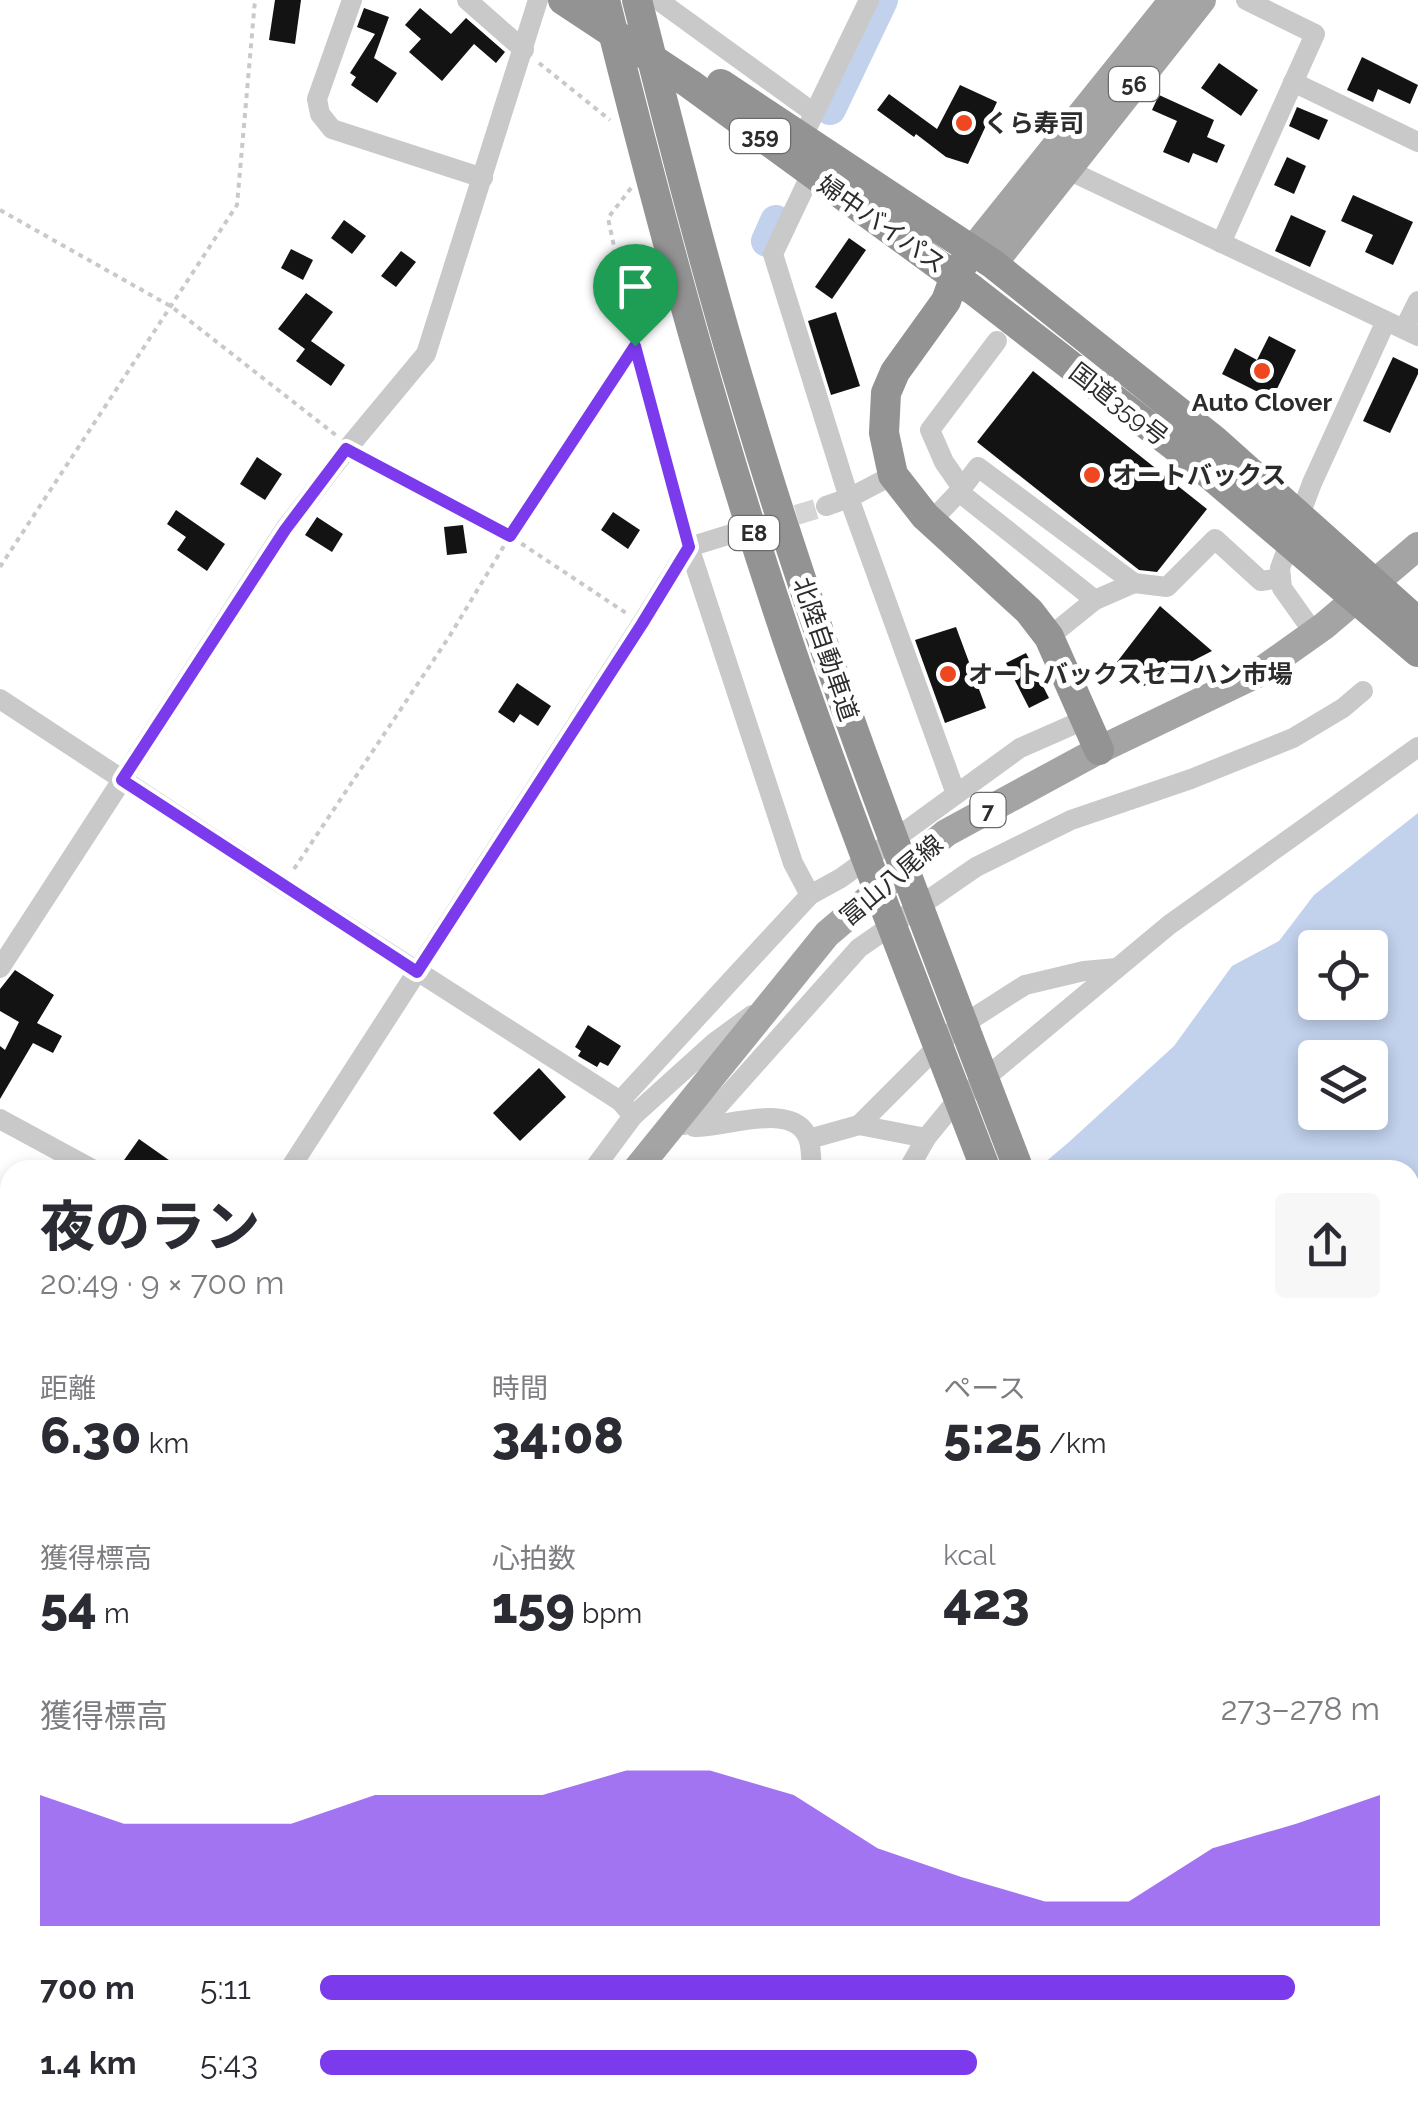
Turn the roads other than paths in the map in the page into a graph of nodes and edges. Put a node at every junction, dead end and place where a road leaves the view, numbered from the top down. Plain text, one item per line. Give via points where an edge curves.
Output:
1 (352, 0) edge
2 (467, 0) edge
3 (538, 0) edge
4 (563, 0) edge
5 (594, 0) edge
6 (605, 0) edge
7 (637, 0) edge
8 (661, 0) edge
9 (869, 0) edge
10 (1173, 0) edge
11 (1202, 0) edge
12 (1246, 0) edge
13 (524, 50) junction
14 (1293, 82) junction
15 (808, 125) junction
16 (1418, 142) edge
17 (1066, 169) junction
18 (812, 174) junction
19 (483, 178) junction
20 (1220, 244) junction
21 (983, 257) junction
22 (958, 289) junction
23 (1418, 301) edge
24 (1403, 329) edge
25 (997, 342) dead end
26 (1204, 451) junction
27 (893, 475) junction
28 (960, 490) junction
29 (849, 498) junction
30 (826, 506) tunnel mouth
31 (936, 516) dead end
32 (728, 536) tunnel mouth
33 (1418, 546) edge
34 (689, 547) junction
35 (1281, 578) junction
36 (1134, 582) junction
37 (1095, 600) junction
38 (1418, 622) edge
39 (1314, 633) junction
40 (1049, 637) junction
41 (1418, 652) edge
42 (1362, 692) dead end
43 (0, 700) edge
44 (1086, 718) junction
45 (1418, 746) edge
46 (1099, 750) junction
47 (122, 780) junction
48 (956, 794) junction
49 (810, 895) junction
50 (0, 968) edge
51 (1118, 968) junction
52 (417, 972) junction
53 (774, 1000) junction
54 (627, 1108) junction
55 (0, 1119) edge
56 (859, 1125) junction
57 (678, 1126) junction
58 (926, 1138) junction
59 (809, 1139) junction
60 (76, 1160) edge
61 (295, 1160) edge
62 (598, 1160) edge
63 (646, 1160) edge
64 (812, 1160) edge
65 (914, 1160) edge
66 (982, 1160) edge
67 (1015, 1160) edge

1 - 19 street via 317,99 320,114 332,129
2 - 13 street
3 - 13 street
4 - 18 highway, 婦中バイパス / 359
5 - 15 highway, 婦中バイパス / 359
6 - 66 highway, 北陸自動車道 / E8 via 658,212 792,653
7 - 67 highway, 北陸自動車道 / E8 via 745,404 817,626
8 - 15 street
9 - 15 street
10 - 21 main road, 56
11 - 17 main road, 56
12 - 14 street via 1314,34
13 - 19 street
14 - 16 street
14 - 20 street
15 - 21 highway, 婦中バイパス / 359
17 - 20 street
17 - 21 main road, 56
18 - 22 highway, 婦中バイパス / 359
18 - 29 street via 773,254
19 - 47 street via 426,354 285,530
20 - 24 street
21 - 22 highway
21 - 26 highway, 国道359号 / 359
22 - 26 highway, 国道359号 / 359
22 - 27 highway via 886,393 884,434
23 - 24 street
24 - 35 street via 1312,482
25 - 28 street via 930,430
26 - 38 highway, 国道359号 / 359
26 - 41 highway, 国道359号 / 359
27 - 29 street
27 - 40 highway via 925,516
28 - 31 street
28 - 36 street via 978,466
28 - 37 street
29 - 30 street
29 - 48 street
32 - 34 street
33 - 39 main road, 富山八尾線 / 7
34 - 49 street via 793,862
34 - 52 street
35 - 36 street via 1261,581 1214,539 1167,587
35 - 39 street
36 - 37 street
37 - 40 street
39 - 46 main road, 富山八尾線 / 7 via 1255,675
40 - 44 highway
42 - 57 street via 1293,738 1071,820 976,866 858,948 710,1115
43 - 47 street
44 - 46 highway
44 - 48 street via 1020,748
45 - 51 street
46 - 53 main road, 富山八尾線 / 7 via 946,833 828,934
47 - 50 street
47 - 52 street
48 - 49 street
49 - 54 street
51 - 56 street via 1024,985 953,1031
51 - 58 street via 953,1105
52 - 54 street
52 - 61 street
53 - 54 street
53 - 57 main road, 富山八尾線 / 7
54 - 62 street
55 - 60 street
56 - 58 street
56 - 59 street
57 - 59 street via 774,1116 800,1125
57 - 63 main road, 富山八尾線 / 7
58 - 65 street
59 - 64 street

